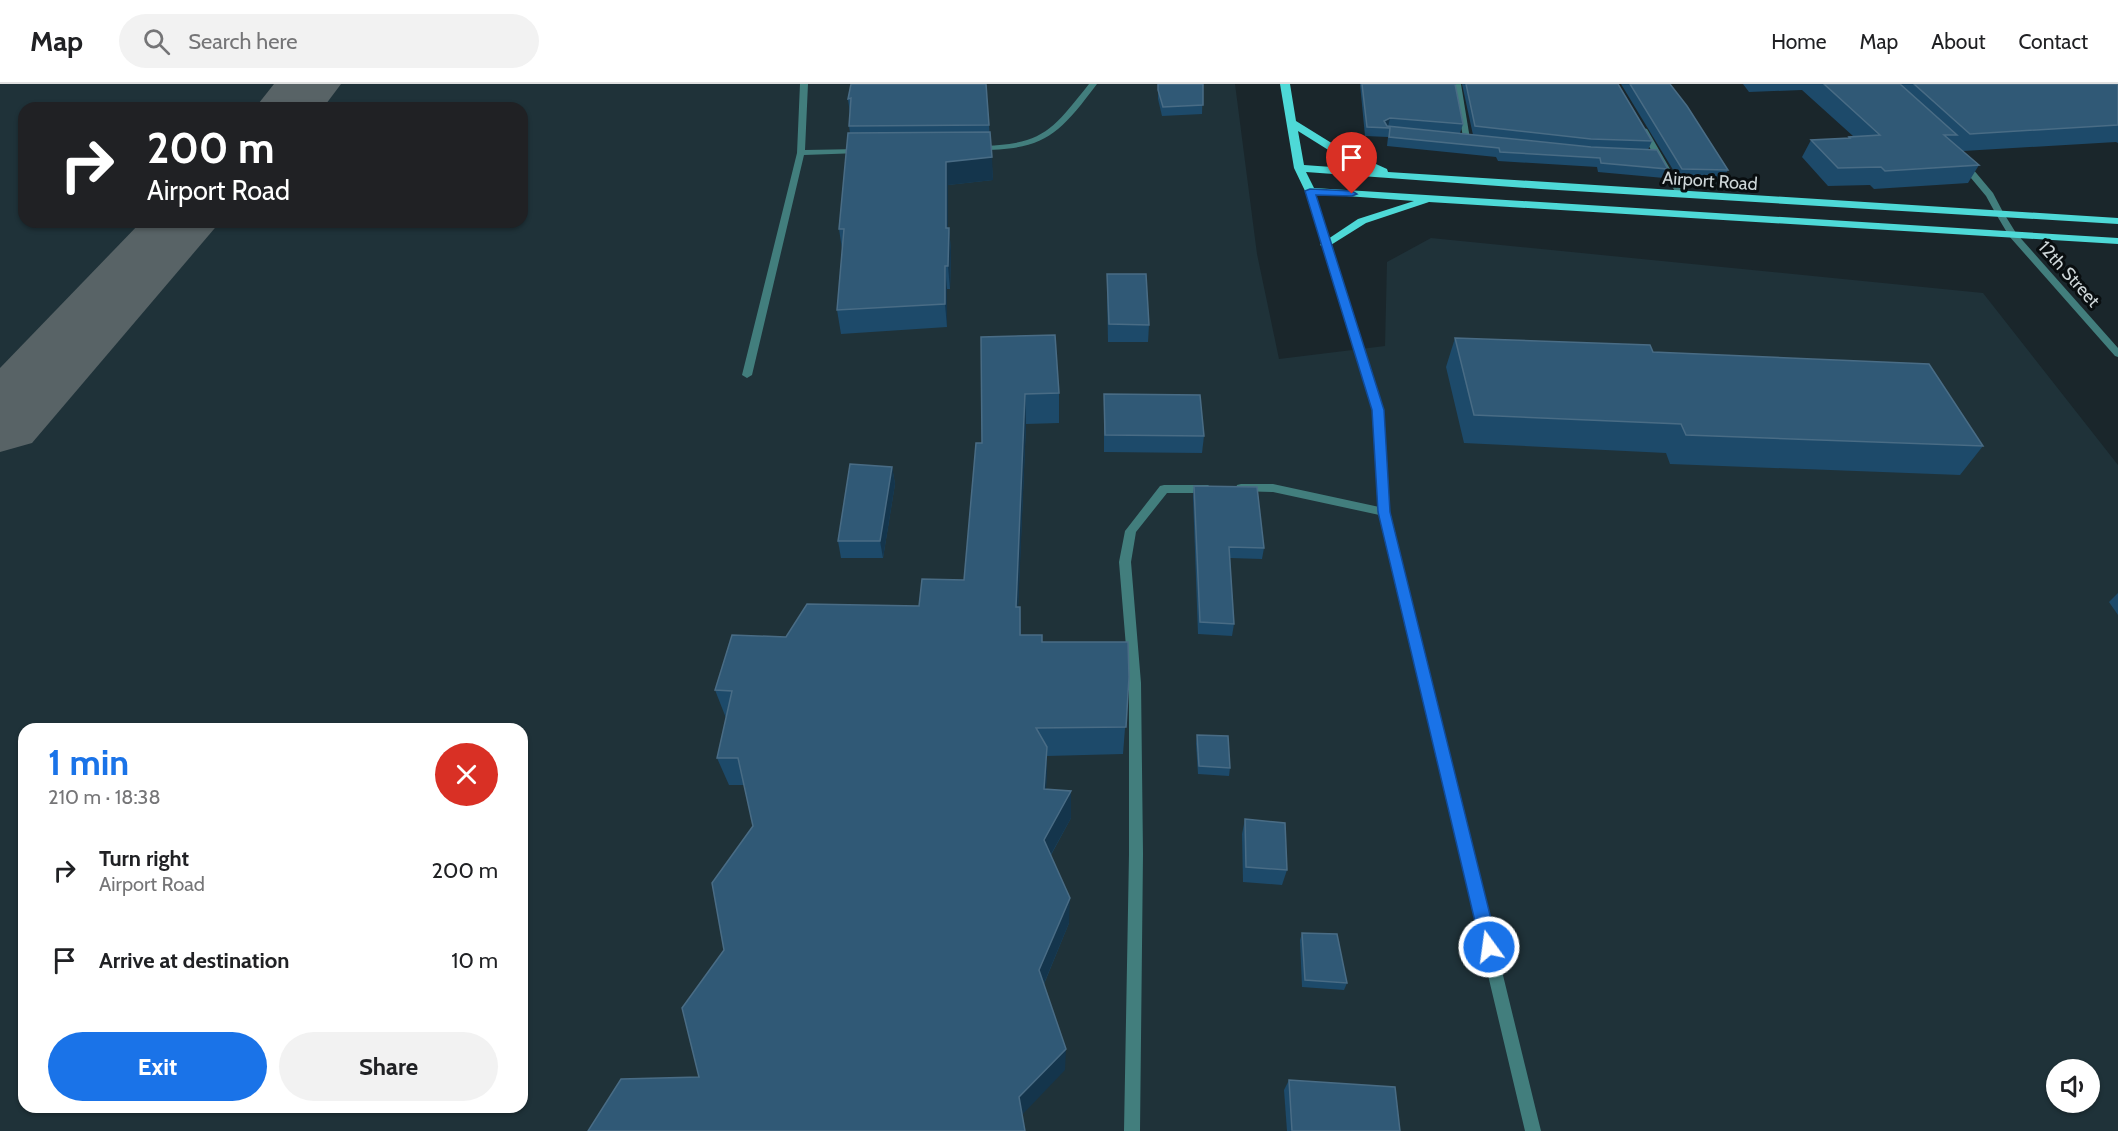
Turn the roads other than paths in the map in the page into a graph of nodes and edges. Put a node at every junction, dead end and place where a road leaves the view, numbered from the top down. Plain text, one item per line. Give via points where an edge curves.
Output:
1 (804, 84) edge
2 (1092, 84) edge
3 (1285, 84) edge
4 (1457, 84) edge
5 (1292, 123) junction
6 (1640, 125) edge
7 (1455, 136) edge
8 (1467, 137) junction
9 (1476, 138) edge
10 (968, 148) edge
11 (869, 151) edge
12 (801, 153) junction
13 (1954, 154) edge
14 (1646, 155) edge
15 (1658, 155) junction
16 (1299, 168) junction
17 (1394, 176) junction
18 (1310, 191) junction
19 (1681, 195) junction
20 (1436, 198) junction
21 (2000, 214) junction
22 (2118, 221) edge
23 (2012, 234) junction
24 (2118, 241) edge
25 (1326, 245) junction
26 (2118, 354) edge
27 (747, 375) dead end
28 (1384, 512) junction
29 (1132, 1131) edge
30 (1533, 1131) edge

1 - 12 street
2 - 10 street via 1046,139 998,149
3 - 5 main road
4 - 8 street
5 - 16 main road
5 - 17 main road via 1334,149
6 - 15 street
7 - 8 street
8 - 9 street
11 - 12 street
12 - 27 street
13 - 21 street, 12th Street via 1990,195
14 - 15 street
15 - 19 street
16 - 17 main road, Airport Road
16 - 18 main road
17 - 19 main road, Airport Road
18 - 20 main road, Airport Road
18 - 25 street
19 - 21 main road, Airport Road
20 - 23 main road, Airport Road
20 - 25 main road via 1362,221
21 - 22 main road, Airport Road
21 - 23 street, 12th Street
23 - 24 main road, Airport Road
23 - 26 street, 12th Street
25 - 28 street via 1378,410
28 - 29 street via 1273,488 1164,489 1131,531 1125,562 1135,683
28 - 30 street

